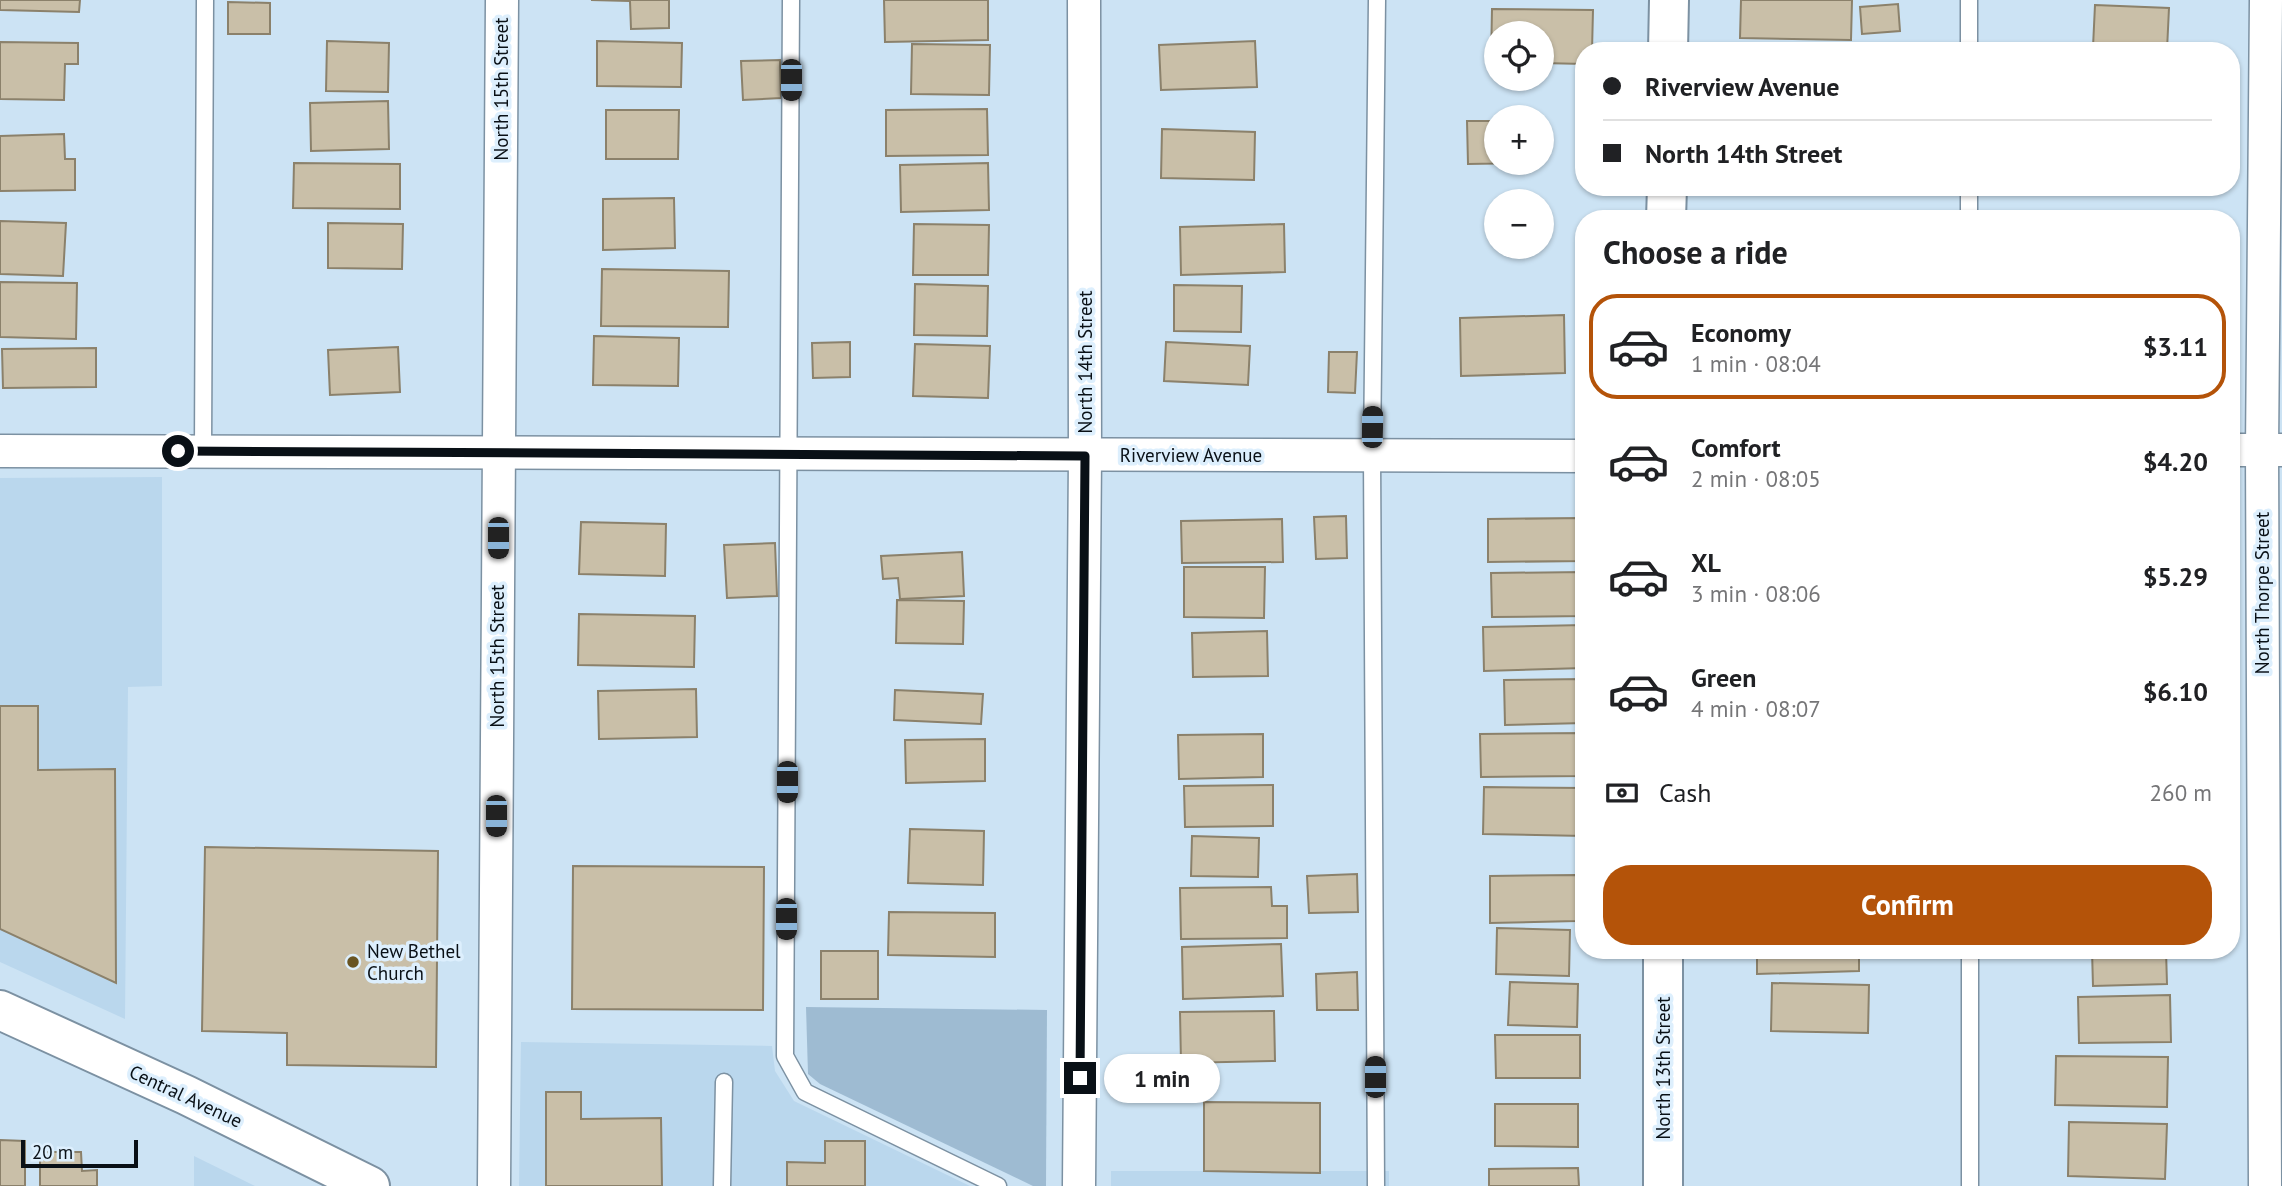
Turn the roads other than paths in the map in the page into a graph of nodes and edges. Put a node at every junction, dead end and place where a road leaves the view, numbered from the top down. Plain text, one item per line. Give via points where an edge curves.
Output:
1 (205, 0) edge
2 (502, 0) edge
3 (791, 0) edge
4 (1084, 0) edge
5 (1377, 0) edge
6 (1669, 0) edge
7 (1969, 0) edge
8 (2266, 0) edge
9 (1668, 42) edge
10 (1969, 42) edge
11 (2258, 450) edge
12 (0, 451) edge
13 (203, 451) junction
14 (789, 453) junction
15 (499, 454) junction
16 (1372, 454) junction
17 (1085, 456) junction
18 (1575, 456) edge
19 (1663, 959) edge
20 (1970, 959) edge
21 (0, 1010) edge
22 (723, 1082) dead end
23 (370, 1186) edge
24 (494, 1186) edge
25 (722, 1186) edge
26 (998, 1186) edge
27 (1079, 1186) edge
28 (1376, 1186) edge
29 (1663, 1186) edge
30 (1970, 1186) edge
31 (2265, 1186) edge

1 - 13 lane
2 - 15 street, North 15th Street
3 - 14 lane
4 - 17 street, North 14th Street
5 - 16 lane
6 - 9 main road
7 - 10 lane
8 - 11 street, North Thorpe Street
11 - 31 street, North Thorpe Street
12 - 13 street, Riverview Avenue
13 - 15 street, Riverview Avenue
14 - 15 street, Riverview Avenue
14 - 17 street, Riverview Avenue
14 - 26 lane via 785,1056 805,1092
15 - 24 street, North 15th Street
16 - 17 street, Riverview Avenue
16 - 18 street, Riverview Avenue
16 - 28 lane
17 - 27 street, North 14th Street
19 - 29 main road, North 13th Street
20 - 30 lane
21 - 23 main road, Central Avenue
22 - 25 lane

